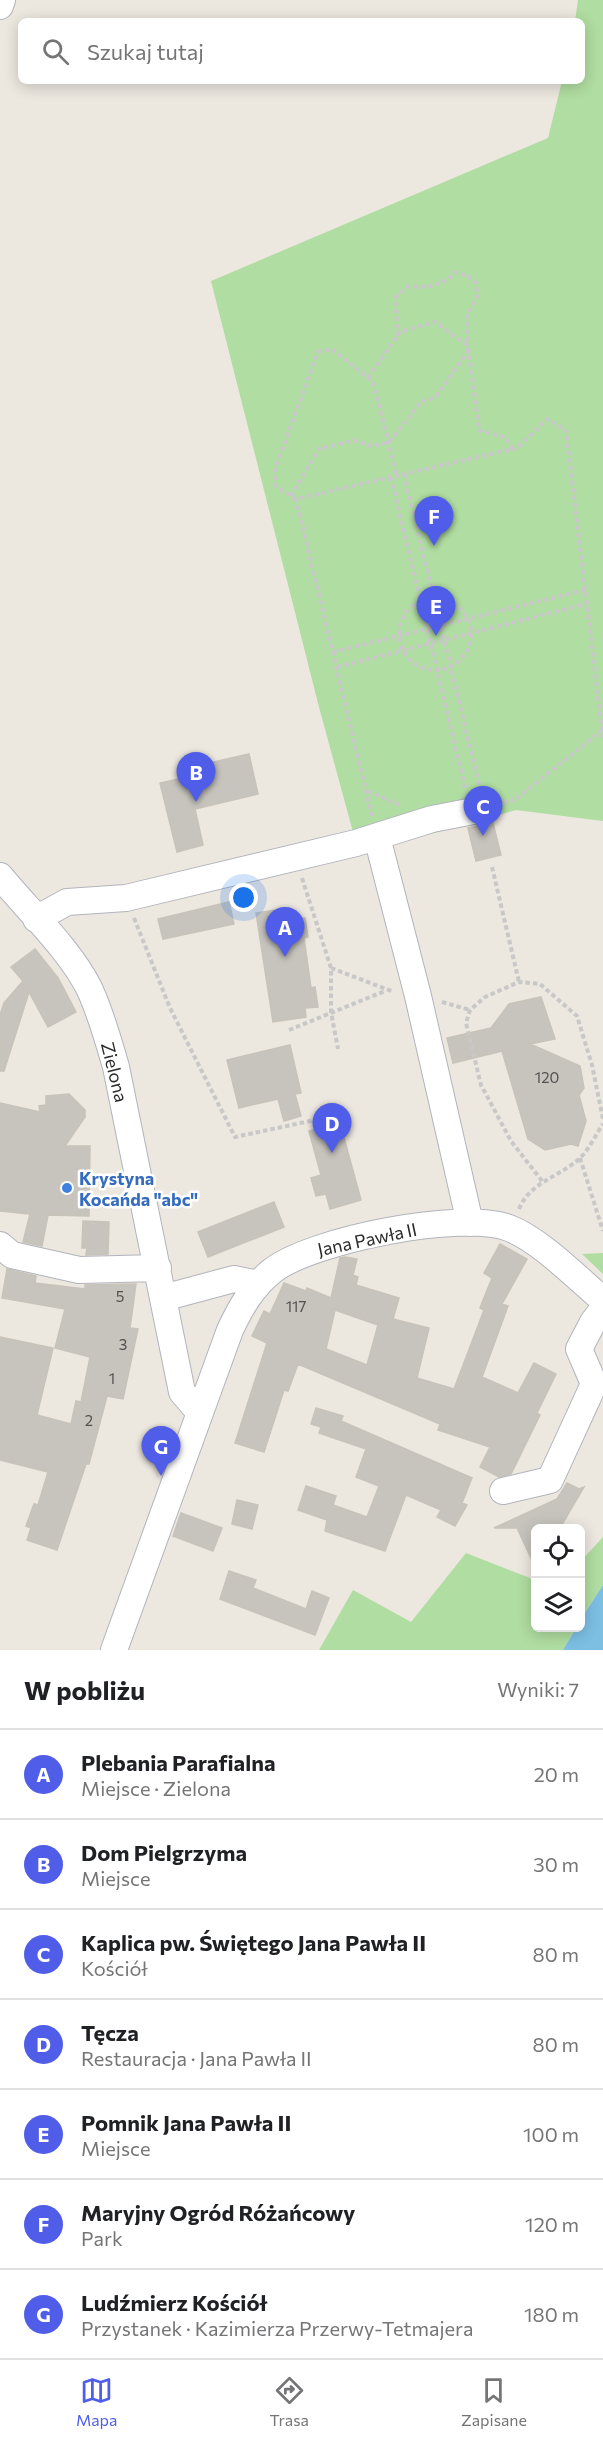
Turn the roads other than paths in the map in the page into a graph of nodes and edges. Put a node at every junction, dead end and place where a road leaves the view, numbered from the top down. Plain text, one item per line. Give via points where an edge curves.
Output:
1 (3, 0) edge
2 (0, 6) edge
3 (477, 810) road end
4 (377, 837) junction
5 (0, 876) edge
6 (36, 919) junction
7 (470, 1223) junction
8 (0, 1245) edge
9 (158, 1268) junction
10 (258, 1284) junction
11 (163, 1298) junction
12 (603, 1300) edge
13 (603, 1309) edge
14 (200, 1413) junction
15 (503, 1491) dead end
16 (114, 1650) edge

1 - 2 street
3 - 4 street via 432,819
4 - 6 street via 126,898 67,902
4 - 7 street
5 - 6 street, Zielona
6 - 9 street, Zielona via 88,987 102,1020 116,1067
7 - 10 street, Jana Pawła II via 432,1225 324,1245 296,1256
7 - 12 street, Jana Pawła II via 510,1228
8 - 9 street via 12,1255 79,1270
9 - 11 street, Zielona
10 - 11 street via 234,1279
10 - 14 street, Jana Pawła II via 230,1330
11 - 14 street, Zielona via 182,1392
13 - 15 street via 579,1349 594,1384 550,1480
14 - 16 street, Jana Pawła II

